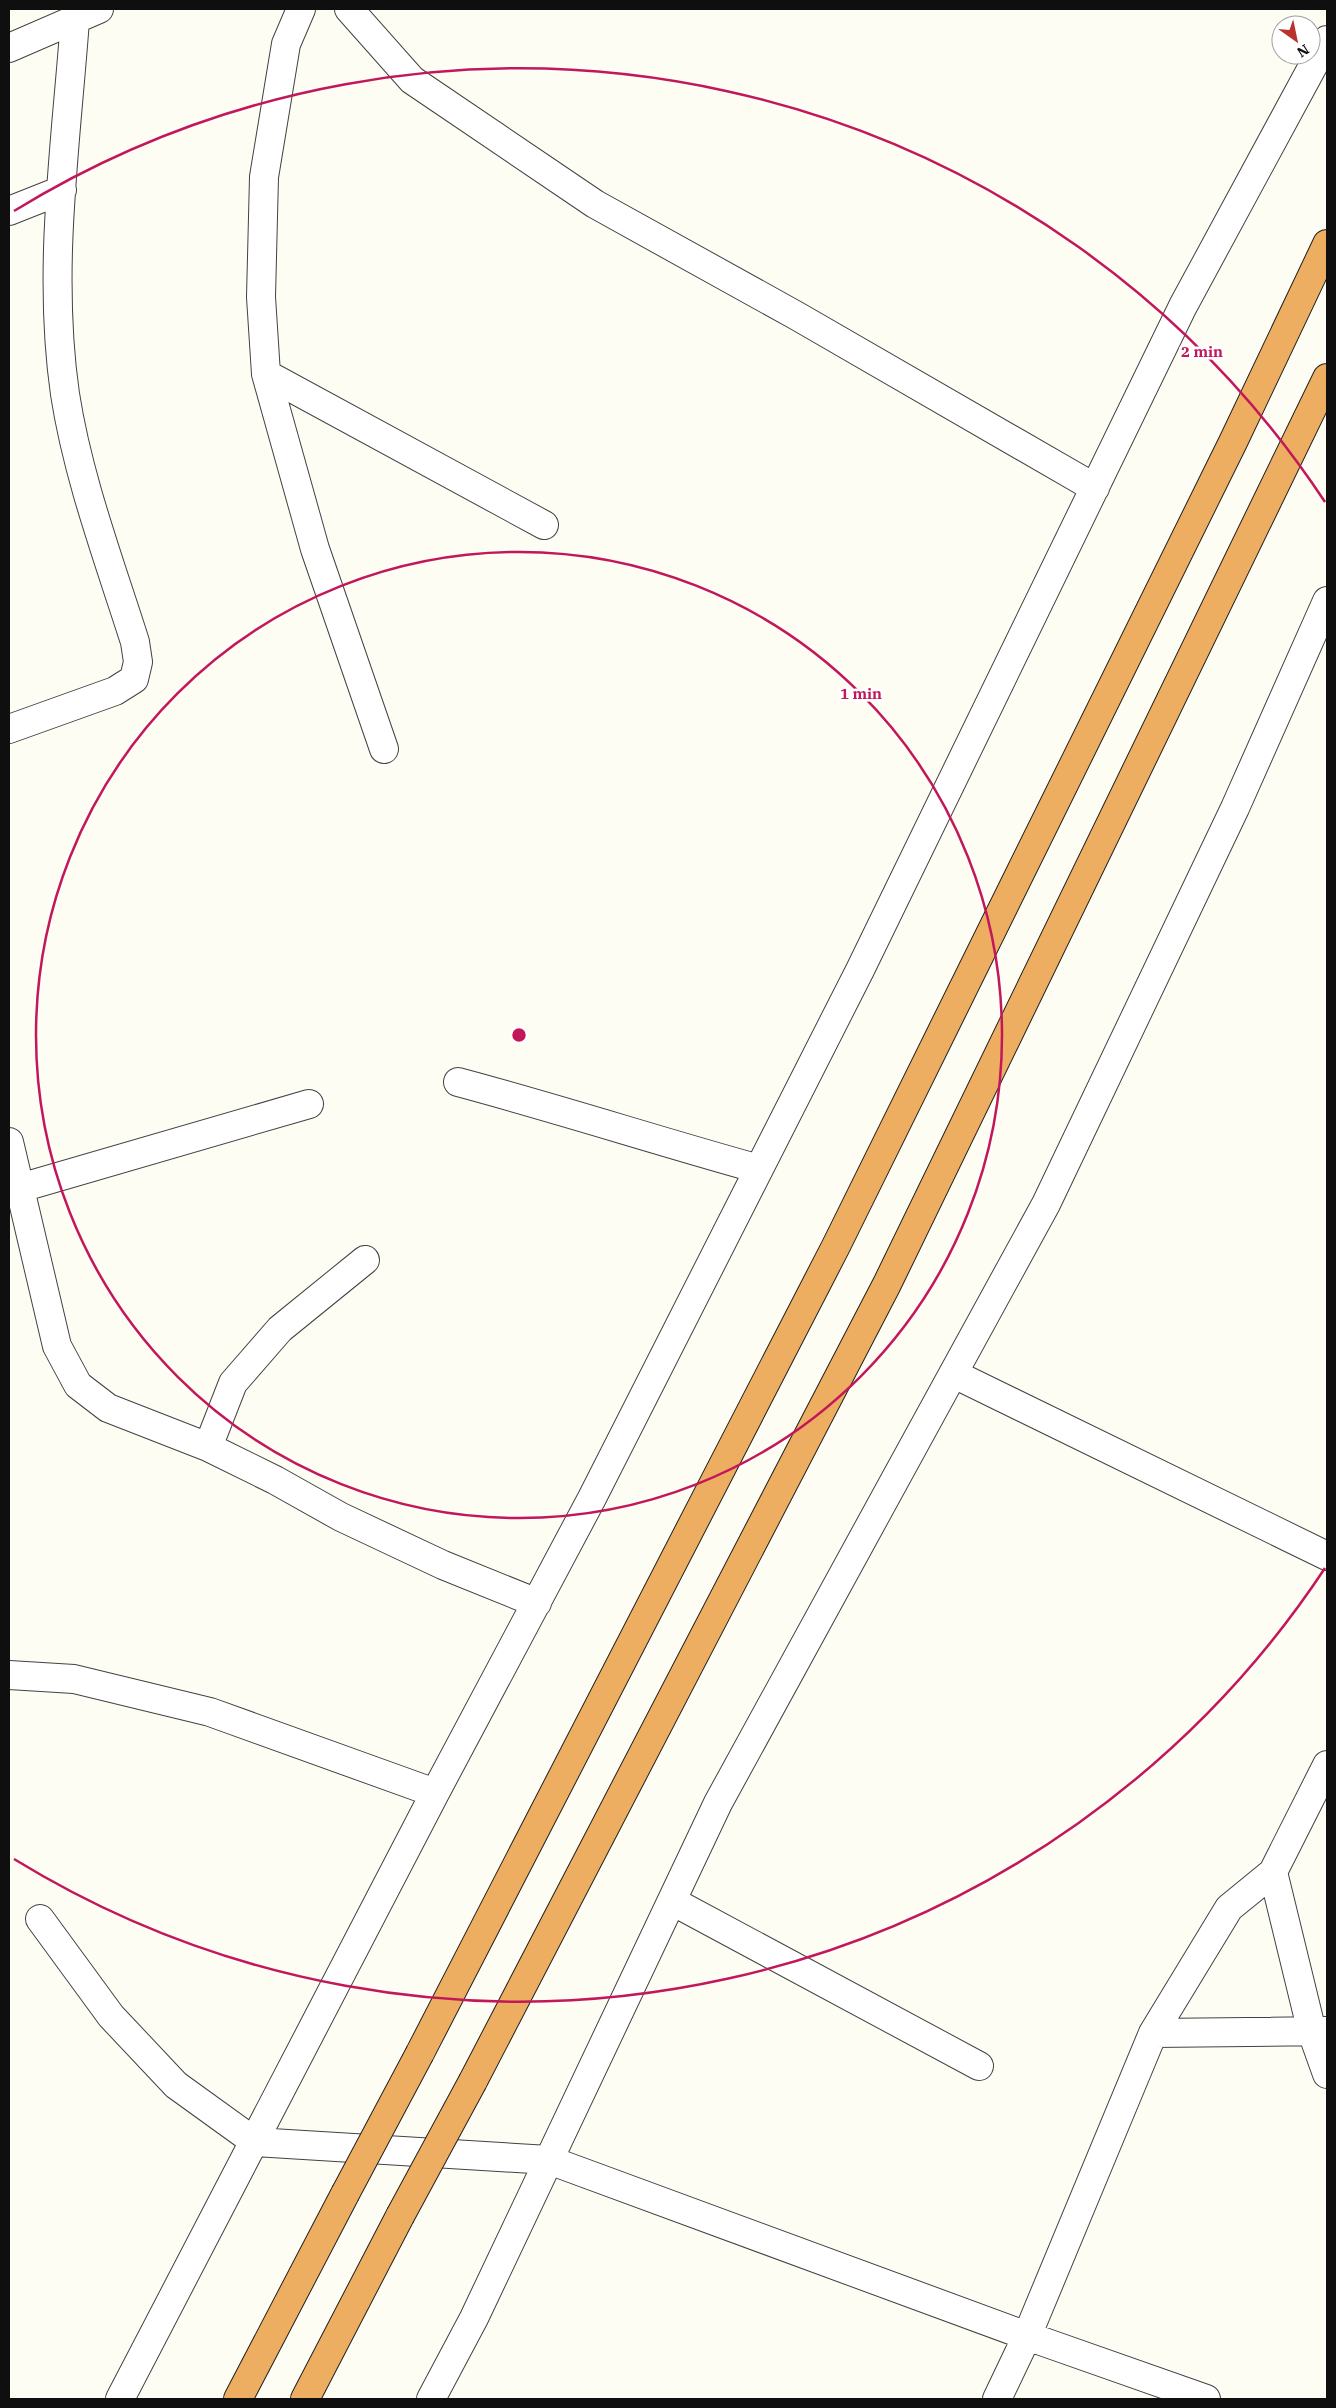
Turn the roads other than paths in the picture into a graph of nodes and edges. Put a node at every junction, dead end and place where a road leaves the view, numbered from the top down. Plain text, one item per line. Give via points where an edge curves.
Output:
1 (301, 9) edge
2 (349, 9) edge
3 (87, 14) edge
4 (1327, 40) edge
5 (9, 48) edge
6 (62, 190) junction
7 (9, 211) edge
8 (1327, 244) edge
9 (266, 374) junction
10 (1327, 378) edge
11 (1095, 488) junction
12 (544, 526) dead end
13 (1327, 601) edge
14 (9, 729) edge
15 (384, 749) dead end
16 (458, 1082) dead end
17 (309, 1104) dead end
18 (9, 1142) edge
19 (759, 1169) junction
20 (20, 1188) junction
21 (365, 1260) dead end
22 (954, 1374) junction
23 (208, 1447) junction
24 (1327, 1556) edge
25 (538, 1603) junction
26 (9, 1676) edge
27 (1327, 1765) edge
28 (435, 1793) junction
29 (1272, 1872) junction
30 (672, 1901) junction
31 (40, 1919) dead end
32 (1320, 2031) edge
33 (1153, 2033) junction
34 (978, 2066) dead end
35 (1327, 2074) edge
36 (255, 2142) junction
37 (549, 2160) junction
38 (1027, 2336) junction
39 (120, 2399) edge
40 (238, 2399) edge
41 (306, 2399) edge
42 (431, 2399) edge
43 (997, 2399) edge
44 (1206, 2399) edge

1 - 9 street via 286,44 264,176 261,298
2 - 11 street via 412,80 594,204 797,316
3 - 5 street
3 - 6 street
4 - 11 street via 1183,306
6 - 7 street
6 - 14 street via 56,286 66,394 84,476 138,662 134,679 115,691
8 - 40 highway, bridge via 1194,522 836,1246
9 - 12 street
9 - 15 street via 315,549
10 - 41 highway, bridge via 887,1284
11 - 19 street via 860,970
13 - 22 street via 1235,808 1046,1204
16 - 19 street
17 - 20 street
18 - 20 street
19 - 25 street
20 - 23 street via 57,1346 78,1385 108,1408
21 - 23 street via 280,1329 233,1383
22 - 24 street
22 - 30 street via 718,1804
23 - 25 street via 443,1565
25 - 28 street
26 - 28 street via 74,1679 210,1712
27 - 29 street
28 - 36 street
29 - 32 street
29 - 33 street via 1228,1908
30 - 34 street
30 - 37 street
31 - 36 street via 111,2016 176,2085
32 - 33 street
32 - 35 street
33 - 38 street
36 - 37 street
36 - 39 street
37 - 38 street
37 - 42 street via 474,2318
38 - 43 street
38 - 44 street

